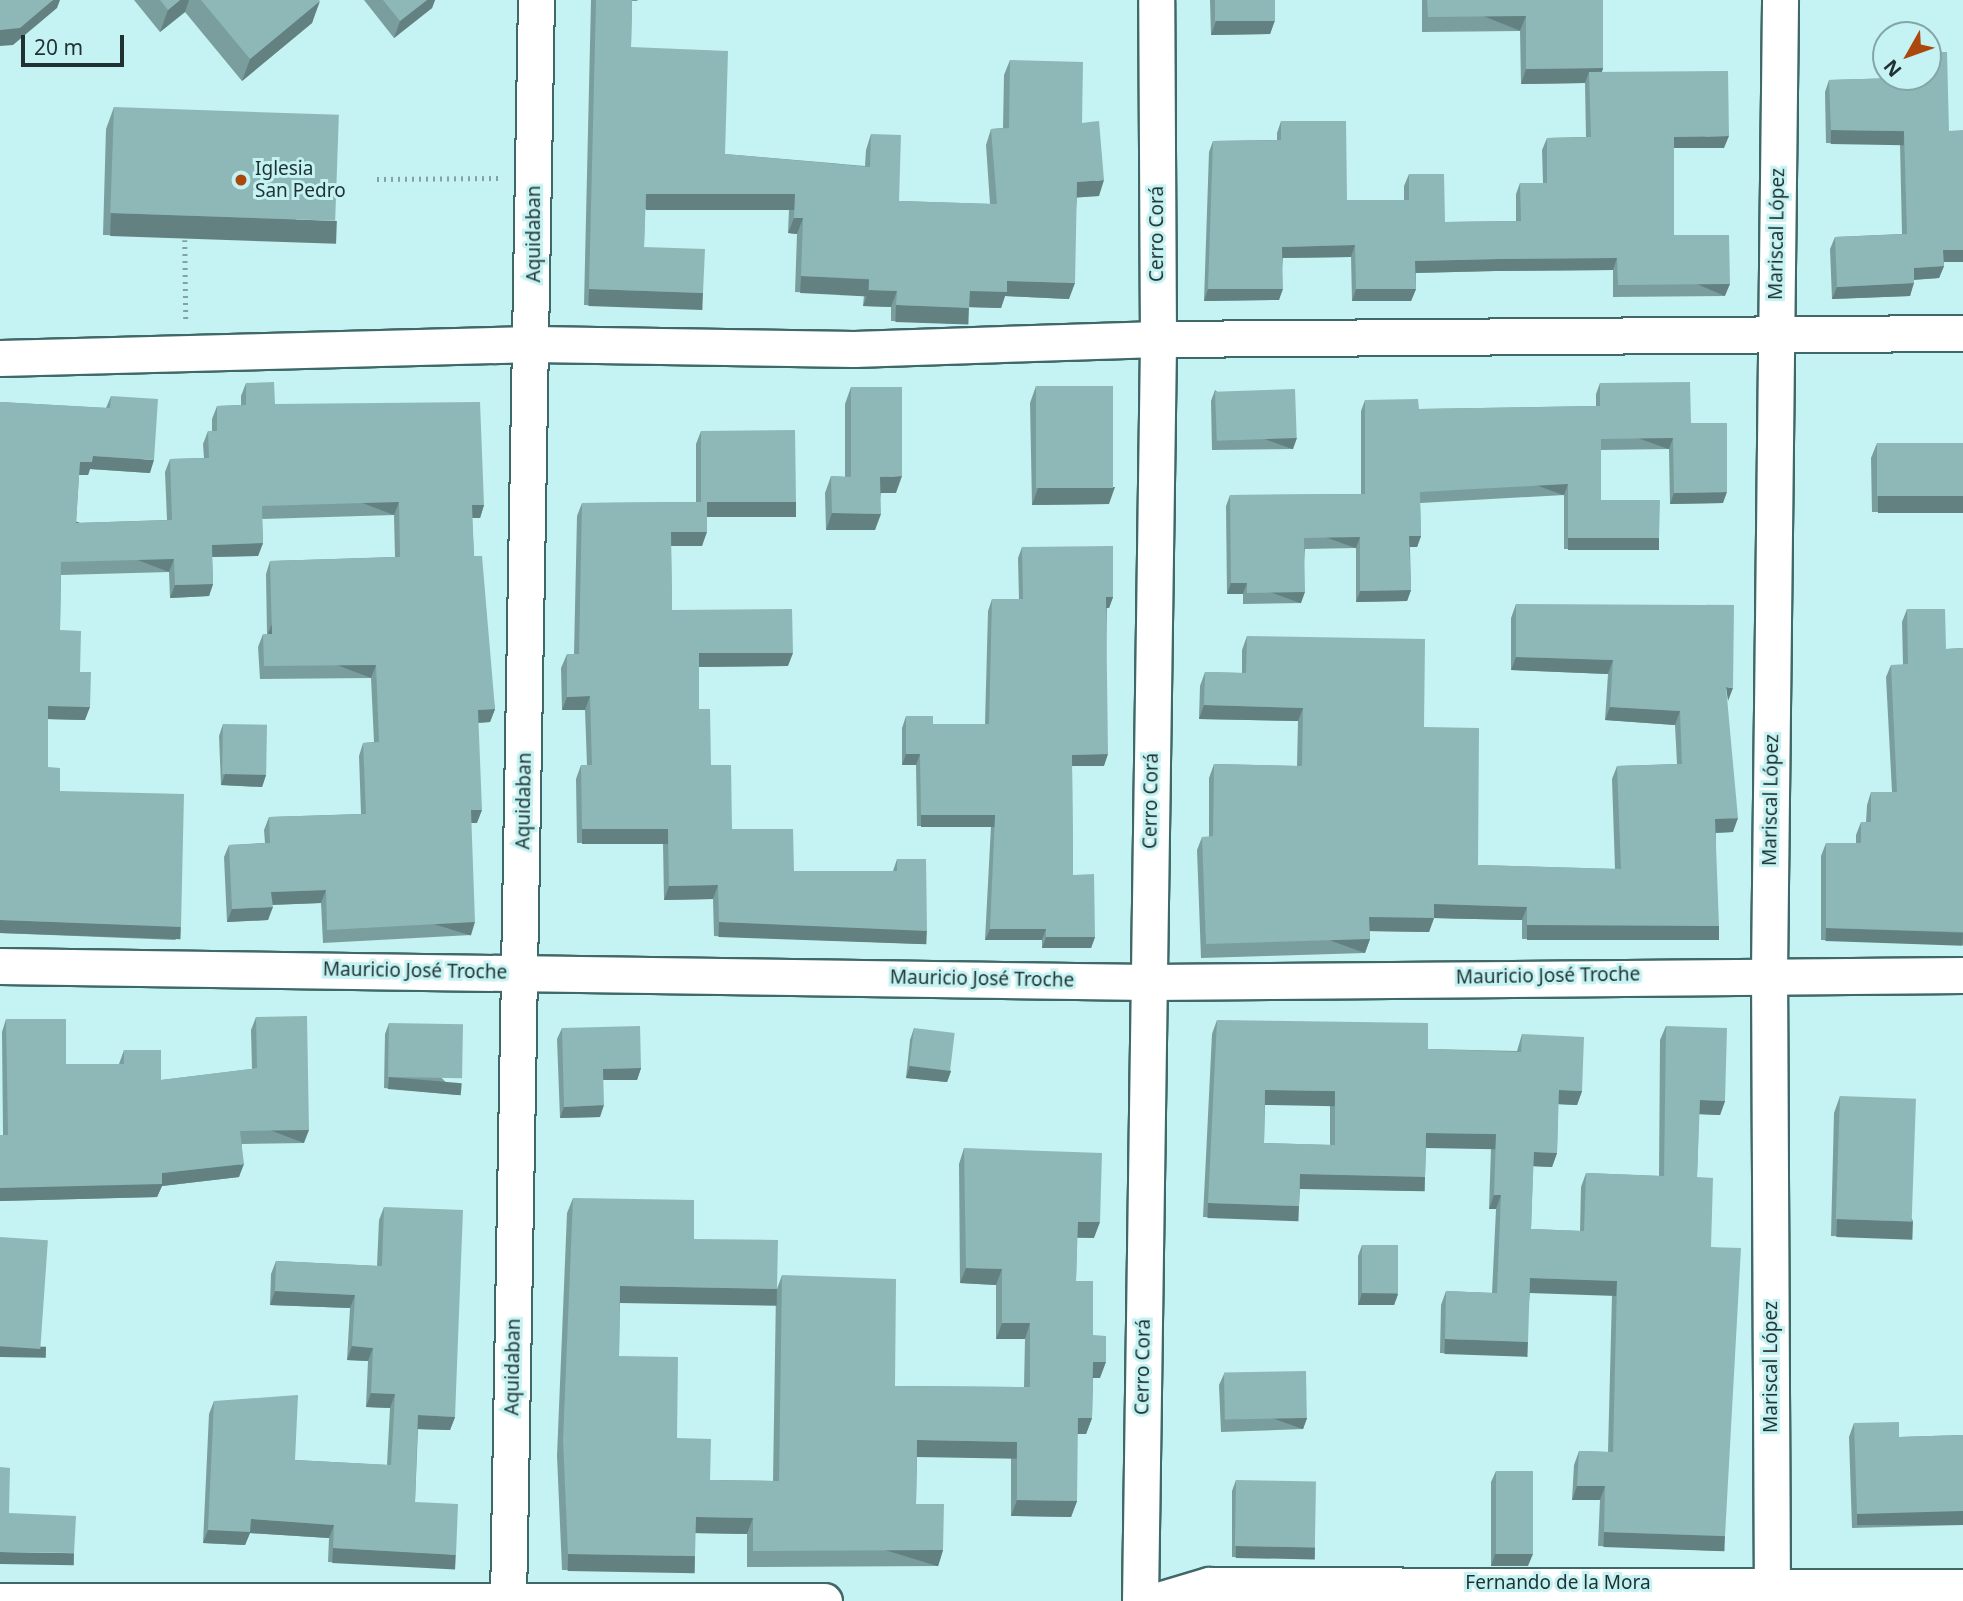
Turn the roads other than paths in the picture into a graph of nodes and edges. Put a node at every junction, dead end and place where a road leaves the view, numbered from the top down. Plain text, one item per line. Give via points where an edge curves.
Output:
1 (536, 0) edge
2 (1156, 0) edge
3 (1780, 0) edge
4 (1963, 333) edge
5 (1776, 335) junction
6 (1158, 339) junction
7 (533, 344) junction
8 (0, 358) edge
9 (0, 966) edge
10 (521, 973) junction
11 (1769, 973) junction
12 (1963, 975) edge
13 (1149, 982) junction
14 (1963, 1587) edge
15 (1772, 1591) edge
16 (508, 1599) edge
17 (0, 1601) edge
18 (824, 1601) edge
19 (1140, 1601) edge
20 (1155, 1601) edge

1 - 7 street, Aquidaban
2 - 6 street, Cerro Corá
3 - 5 street, Mariscal López
4 - 5 street
5 - 6 street
5 - 11 street, Mariscal López
6 - 7 street via 854,349
6 - 13 street, Cerro Corá
7 - 8 street
7 - 10 street, Aquidaban
9 - 10 street, Mauricio José Troche
10 - 13 street, Mauricio José Troche
10 - 16 street, Aquidaban
11 - 12 street, Mauricio José Troche
11 - 13 street, Mauricio José Troche
11 - 15 street, Mariscal López
13 - 19 street, Cerro Corá
14 - 15 street, Fernando de la Mora
15 - 20 street, Fernando de la Mora via 1209,1585
16 - 17 street
16 - 18 street

